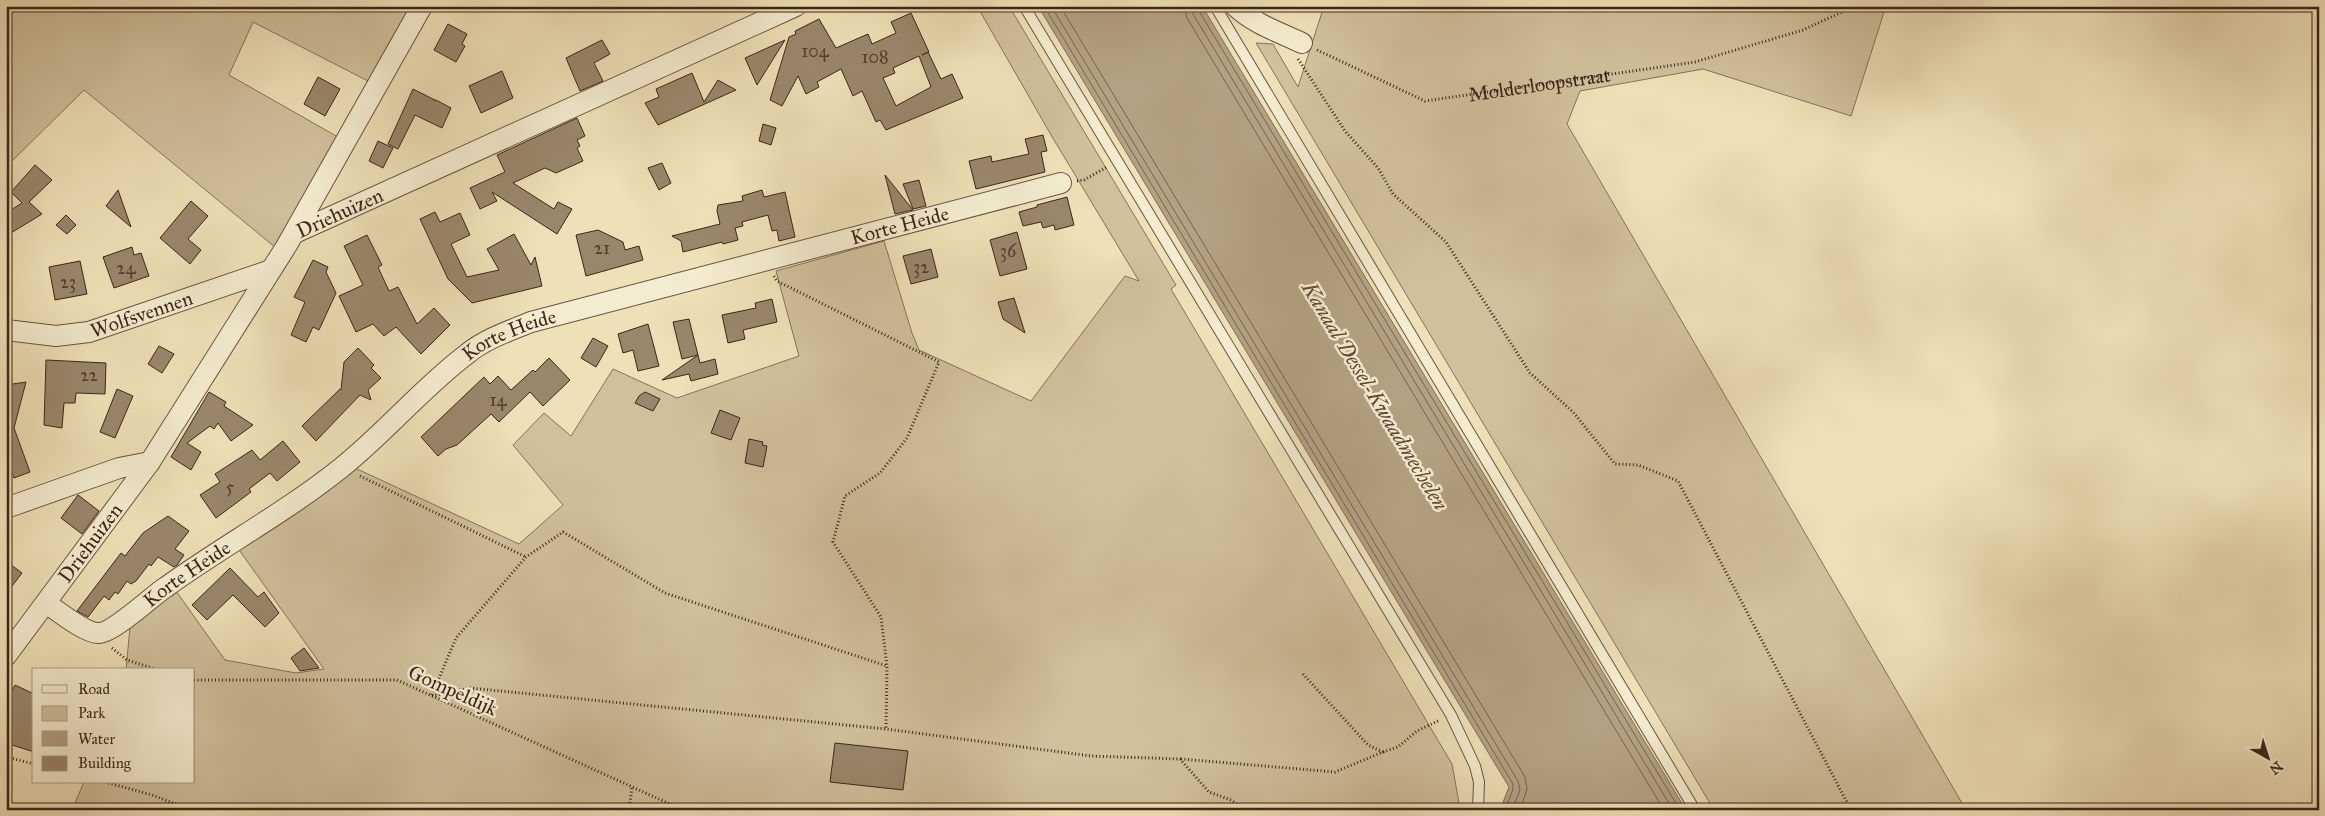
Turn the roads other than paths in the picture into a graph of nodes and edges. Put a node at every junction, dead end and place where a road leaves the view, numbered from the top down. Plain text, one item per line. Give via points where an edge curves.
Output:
1 (422, 6) edge
2 (796, 6) edge
3 (1024, 6) edge
4 (1215, 6) edge
5 (1235, 6) edge
6 (1300, 50) road end
7 (1061, 182) road end
8 (295, 232) junction
9 (272, 270) junction
10 (6, 330) edge
11 (150, 462) junction
12 (6, 508) edge
13 (46, 603) junction
14 (6, 656) edge
15 (1478, 810) edge
16 (1695, 810) edge

1 - 8 street
2 - 8 street, Driehuizen
3 - 15 lane via 1451,715 1476,766
4 - 16 lane
5 - 6 street
7 - 13 street, Korte Heide via 531,322 497,336 467,353 319,485 178,578 105,632 89,631
8 - 9 street, Driehuizen
9 - 10 street, Wolfsvennen via 89,332 56,336
9 - 11 street, Driehuizen
11 - 12 street via 119,468
11 - 13 street, Driehuizen
13 - 14 street, Driehuizen

